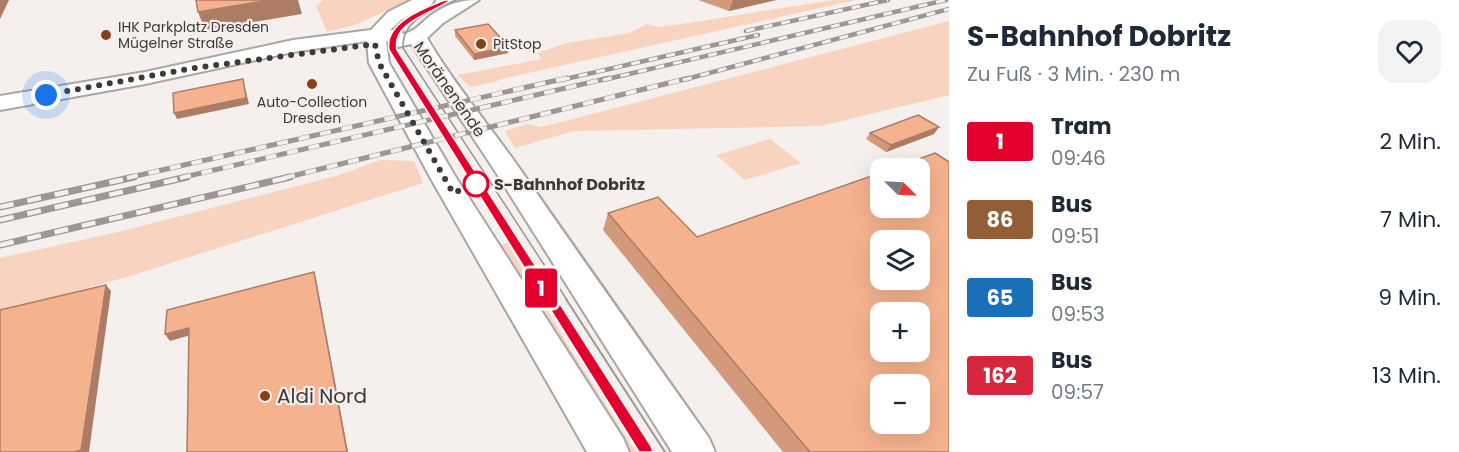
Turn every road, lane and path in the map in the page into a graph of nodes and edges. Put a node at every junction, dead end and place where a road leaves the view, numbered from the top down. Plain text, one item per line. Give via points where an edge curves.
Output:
1 (426, 0) edge
2 (471, 0) edge
3 (417, 37) junction
4 (375, 39) junction
5 (0, 103) edge
6 (609, 452) edge
7 (695, 452) edge

1 - 4 main road via 392,17
2 - 3 main road via 432,23
3 - 4 main road
3 - 7 main road, Moränenende
4 - 5 main road
4 - 6 main road via 379,63 443,177

